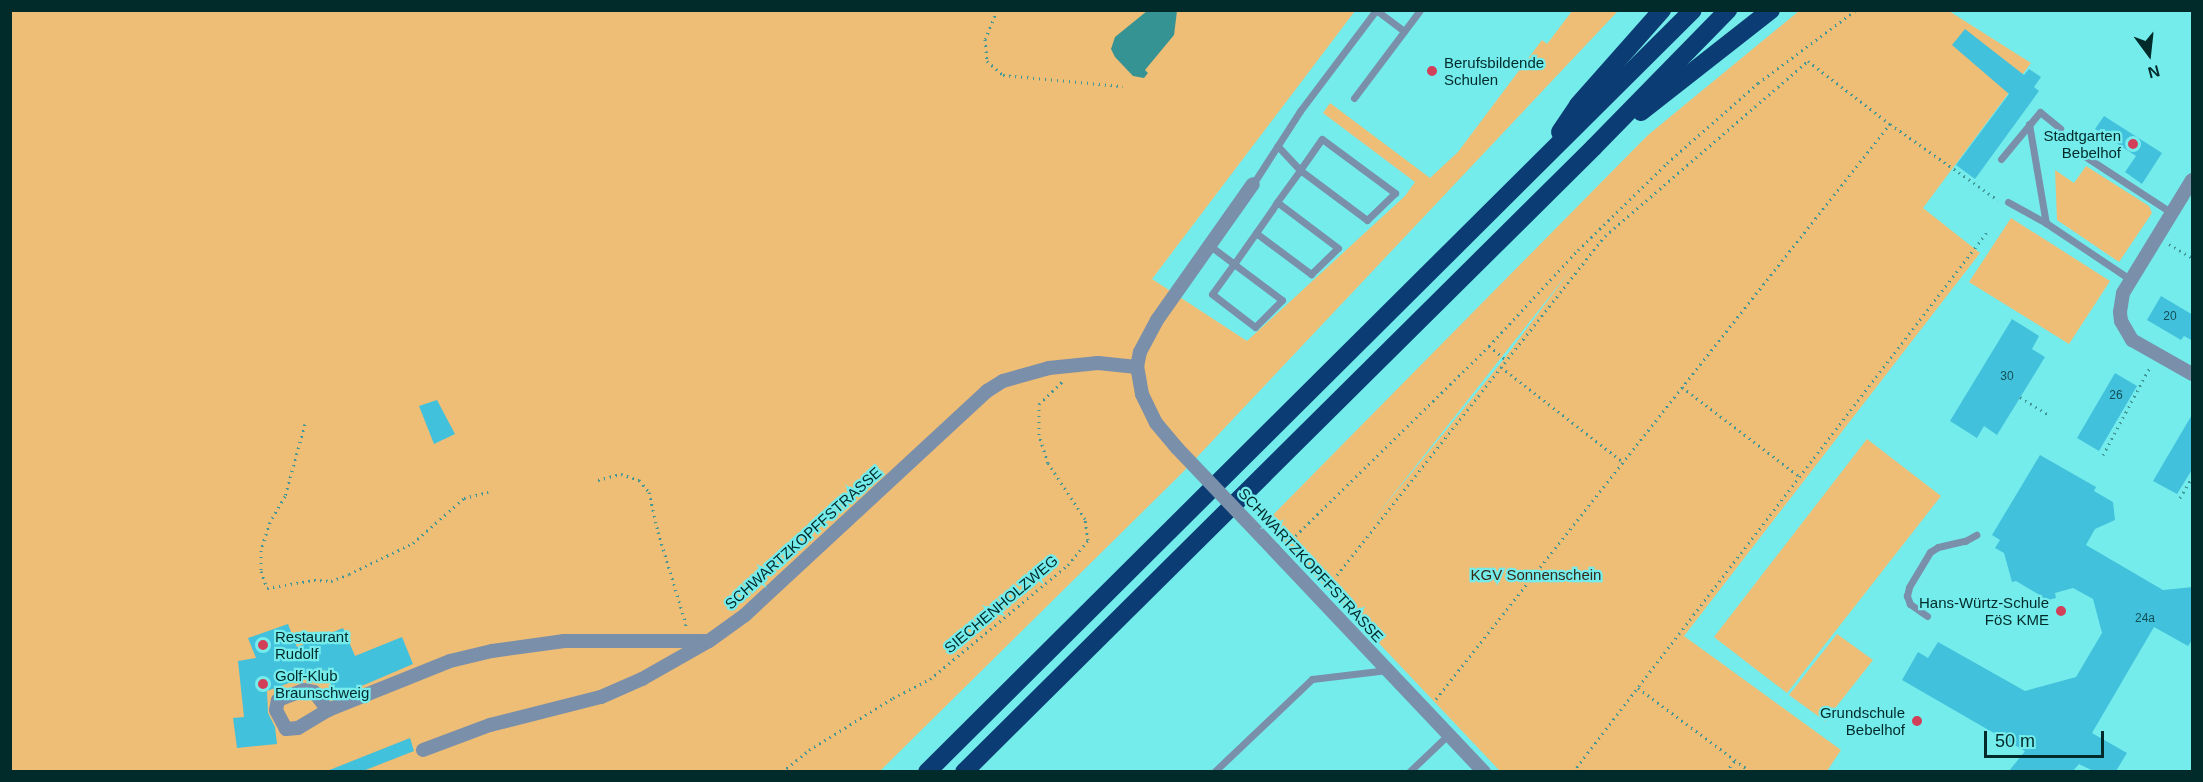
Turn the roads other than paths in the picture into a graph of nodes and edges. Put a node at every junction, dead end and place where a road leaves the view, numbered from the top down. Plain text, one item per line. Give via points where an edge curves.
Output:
1 (1376, 10) edge
2 (1420, 10) edge
3 (1662, 10) edge
4 (1693, 10) edge
5 (1728, 10) edge
6 (1771, 10) edge
7 (1404, 31) junction
8 (1354, 98) dead end
9 (2029, 124) junction
10 (2060, 128) dead end
11 (1278, 146) junction
12 (1594, 147) junction
13 (2086, 157) dead end
14 (2001, 159) dead end
15 (1538, 166) junction
16 (1300, 170) junction
17 (2193, 180) edge
18 (1253, 184) joint
19 (1277, 202) junction
20 (2008, 202) road end
21 (2172, 213) junction
22 (2046, 223) junction
23 (1256, 233) junction
24 (1209, 245) junction
25 (1234, 264) junction
26 (2131, 280) junction
27 (1137, 367) junction
28 (2193, 374) edge
29 (1976, 535) dead end
30 (1927, 616) dead end
31 (709, 641) junction
32 (1387, 670) junction
33 (328, 710) dead end
34 (1448, 735) junction
35 (423, 750) dead end
36 (927, 771) edge
37 (964, 771) edge
38 (1214, 771) edge
39 (1409, 771) edge
40 (1484, 771) edge

1 - 7 lane
1 - 11 lane
2 - 7 lane
3 - 15 highway via 1578,105
4 - 15 highway
5 - 12 highway
6 - 12 highway
7 - 8 lane
9 - 10 lane via 2040,112
9 - 14 lane
9 - 22 lane
11 - 16 lane
11 - 18 lane
12 - 37 highway
13 - 21 lane
15 - 36 highway
16 - 16 lane via 1322,139 1395,193 1367,220
16 - 19 lane
17 - 21 street
18 - 24 street
19 - 23 lane
19 - 23 lane via 1338,248 1311,274
20 - 22 lane
21 - 26 street
22 - 26 lane
23 - 25 lane
24 - 25 lane
24 - 27 street via 1151,330
25 - 25 lane via 1282,300 1255,327 1212,294
26 - 28 street via 2123,293 2120,312 2127,335 2139,346
27 - 31 street, SCHWARTZKOPFFSTRASSE via 1079,365 1025,374 987,391 745,615
27 - 32 street, SCHWARTZKOPFFSTRASSE, bridge via 1142,394 1160,428
29 - 30 lane via 1930,552 1908,587 1910,604
31 - 33 street via 564,641 492,651 450,661
31 - 35 street, SCHWARTZKOPFFSTRASSE via 601,697 490,725
32 - 34 street, SCHWARTZKOPFFSTRASSE
32 - 38 lane via 1312,679
34 - 39 lane
34 - 40 street, SCHWARTZKOPFFSTRASSE

